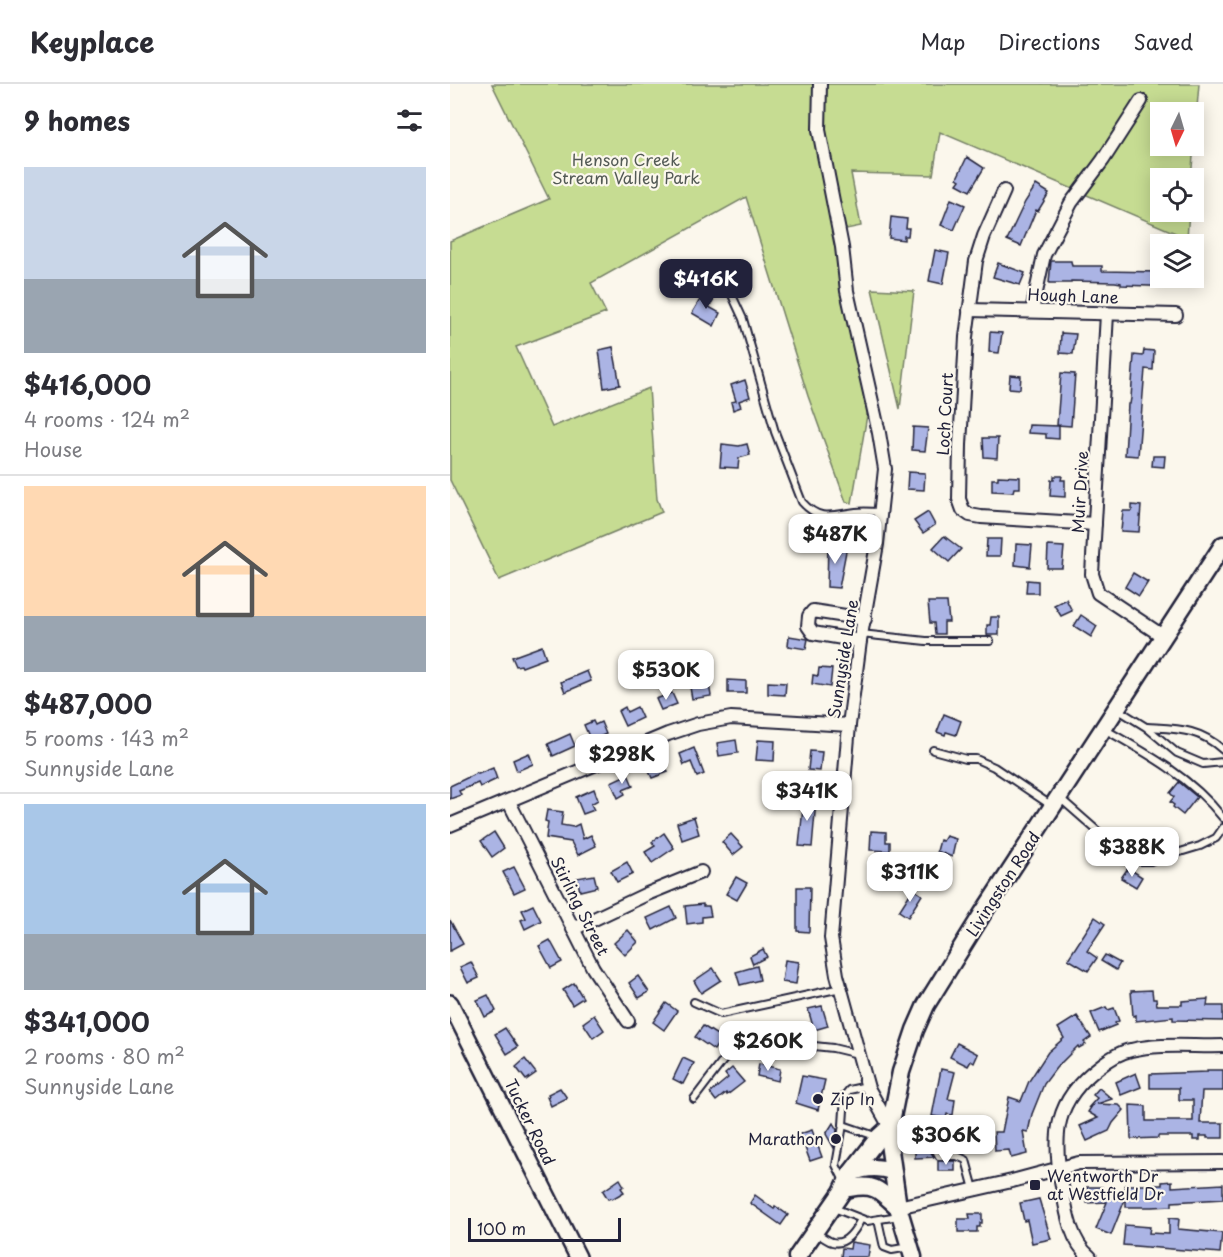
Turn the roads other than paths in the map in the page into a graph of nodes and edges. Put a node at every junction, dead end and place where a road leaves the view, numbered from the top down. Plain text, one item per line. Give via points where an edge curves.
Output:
1 (820, 84) edge
2 (1142, 101) dead end
3 (1004, 191) dead end
4 (719, 283) dead end
5 (969, 310) junction
6 (1032, 310) junction
7 (1107, 314) junction
8 (1176, 315) dead end
9 (881, 512) junction
10 (1095, 524) junction
11 (1223, 545) edge
12 (865, 619) junction
13 (1164, 637) junction
14 (861, 638) junction
15 (990, 642) dead end
16 (1117, 708) junction
17 (849, 725) junction
18 (1146, 727) junction
19 (1104, 728) junction
20 (933, 750) dead end
21 (1223, 750) edge
22 (1223, 762) edge
23 (509, 802) junction
24 (1056, 802) junction
25 (1223, 818) edge
26 (450, 825) edge
27 (1223, 828) edge
28 (1106, 839) junction
29 (1150, 861) junction
30 (701, 872) dead end
31 (573, 929) junction
32 (841, 988) junction
33 (694, 1002) dead end
34 (450, 1003) edge
35 (628, 1021) dead end
36 (1223, 1046) edge
37 (858, 1054) junction
38 (867, 1086) junction
39 (694, 1099) dead end
40 (843, 1125) junction
41 (884, 1132) junction
42 (1223, 1162) edge
43 (1058, 1168) junction
44 (892, 1171) junction
45 (847, 1183) junction
46 (974, 1190) junction
47 (830, 1207) junction
48 (899, 1211) junction
49 (861, 1219) junction
50 (878, 1220) junction
51 (814, 1231) junction
52 (911, 1252) edge
53 (802, 1253) edge
54 (578, 1257) edge
55 (1090, 1257) edge

1 - 9 street, Sunnyside Lane via 819,130 848,291 883,451
2 - 6 street via 1071,202 1044,255
3 - 5 street, Loch Court via 976,261
4 - 9 lane via 731,293 743,319 775,432 802,502 823,516
5 - 6 street, Hough Lane
5 - 10 street, Loch Court via 959,466 959,500 963,510 981,517
6 - 7 street, Hough Lane
7 - 8 street, Hough Lane
7 - 10 street, Muir Drive
9 - 12 street, Sunnyside Lane
10 - 13 street, Muir Drive via 1092,574 1098,593
11 - 13 main road, Livingston Road
12 - 14 street, Sunnyside Lane
12 - 14 street via 813,611 809,616 808,626 813,633
13 - 16 main road, Livingston Road
14 - 15 lane
14 - 17 street, Sunnyside Lane
16 - 18 lane
16 - 19 main road, Livingston Road
17 - 23 street via 741,717 698,724
17 - 32 street, Sunnyside Lane via 831,938
18 - 21 lane via 1191,731 1210,738
18 - 22 lane via 1177,753 1203,764
19 - 24 main road, Livingston Road
19 - 25 lane via 1185,779
20 - 24 lane via 976,759
23 - 26 street
23 - 31 street, Stirling Street
24 - 28 lane
24 - 41 main road, Livingston Road via 926,1005
27 - 29 lane via 1216,838 1200,846
28 - 29 lane via 1126,856
28 - 29 lane via 1115,837 1144,847
30 - 31 street
31 - 35 street, Stirling Street via 597,976
32 - 33 lane via 721,1014
32 - 37 street, Sunnyside Lane
34 - 54 street, Tucker Road
36 - 43 street via 1130,1050 1096,1069 1071,1092 1062,1112
37 - 38 street, Sunnyside Lane
37 - 39 lane via 786,1043 756,1044 726,1057
38 - 40 lane via 849,1089 845,1095
38 - 41 street, Sunnyside Lane
40 - 41 lane
40 - 45 lane via 836,1165
41 - 44 main road, Livingston Road
41 - 45 main road
41 - 46 lane via 926,1135 939,1156 966,1160
42 - 43 street via 1084,1163
43 - 46 street
43 - 55 street via 1072,1231
44 - 45 main road via 862,1168
44 - 48 main road, Livingston Road
45 - 47 main road
45 - 48 main road via 877,1188
46 - 48 street
47 - 49 lane
47 - 51 main road
48 - 50 lane
48 - 52 main road, Livingston Road
49 - 50 lane
49 - 51 lane via 856,1230 838,1242
50 - 52 lane via 884,1247
51 - 53 main road

